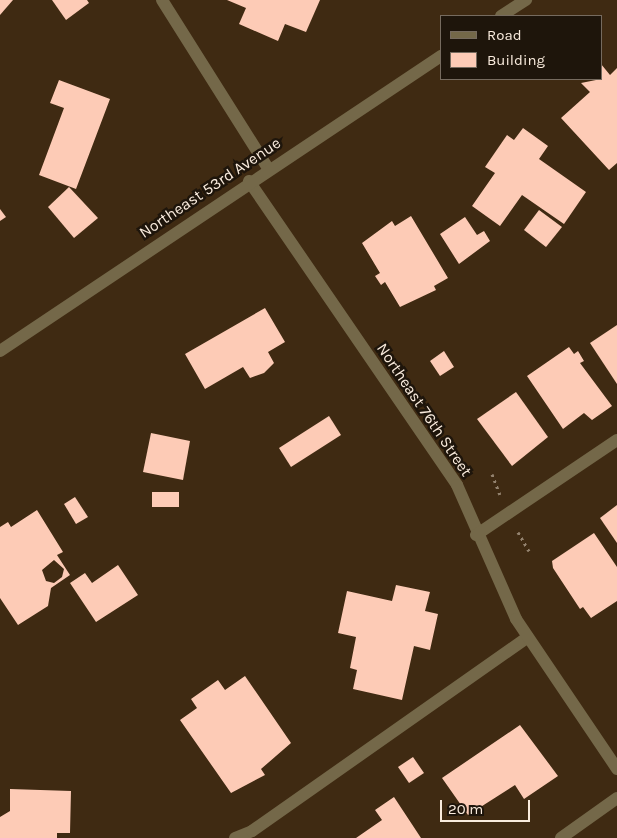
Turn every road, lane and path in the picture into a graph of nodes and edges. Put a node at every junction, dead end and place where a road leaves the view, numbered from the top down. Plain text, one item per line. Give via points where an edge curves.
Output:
1 (162, 0) edge
2 (526, 0) edge
3 (503, 15) edge
4 (440, 57) edge
5 (268, 168) junction
6 (248, 180) junction
7 (0, 351) edge
8 (617, 440) edge
9 (476, 535) junction
10 (528, 637) junction
11 (617, 769) edge
12 (617, 798) edge
13 (235, 838) edge
14 (561, 838) edge

1 - 5 street
2 - 3 street
4 - 5 street, Northeast 53rd Avenue
5 - 6 street, Northeast 53rd Avenue
6 - 7 street, Northeast 53rd Avenue
6 - 9 street, Northeast 76th Street via 457,485
8 - 9 street
9 - 10 street, Northeast 76th Street
10 - 11 street, Northeast 76th Street
10 - 13 street via 252,831
12 - 14 street

